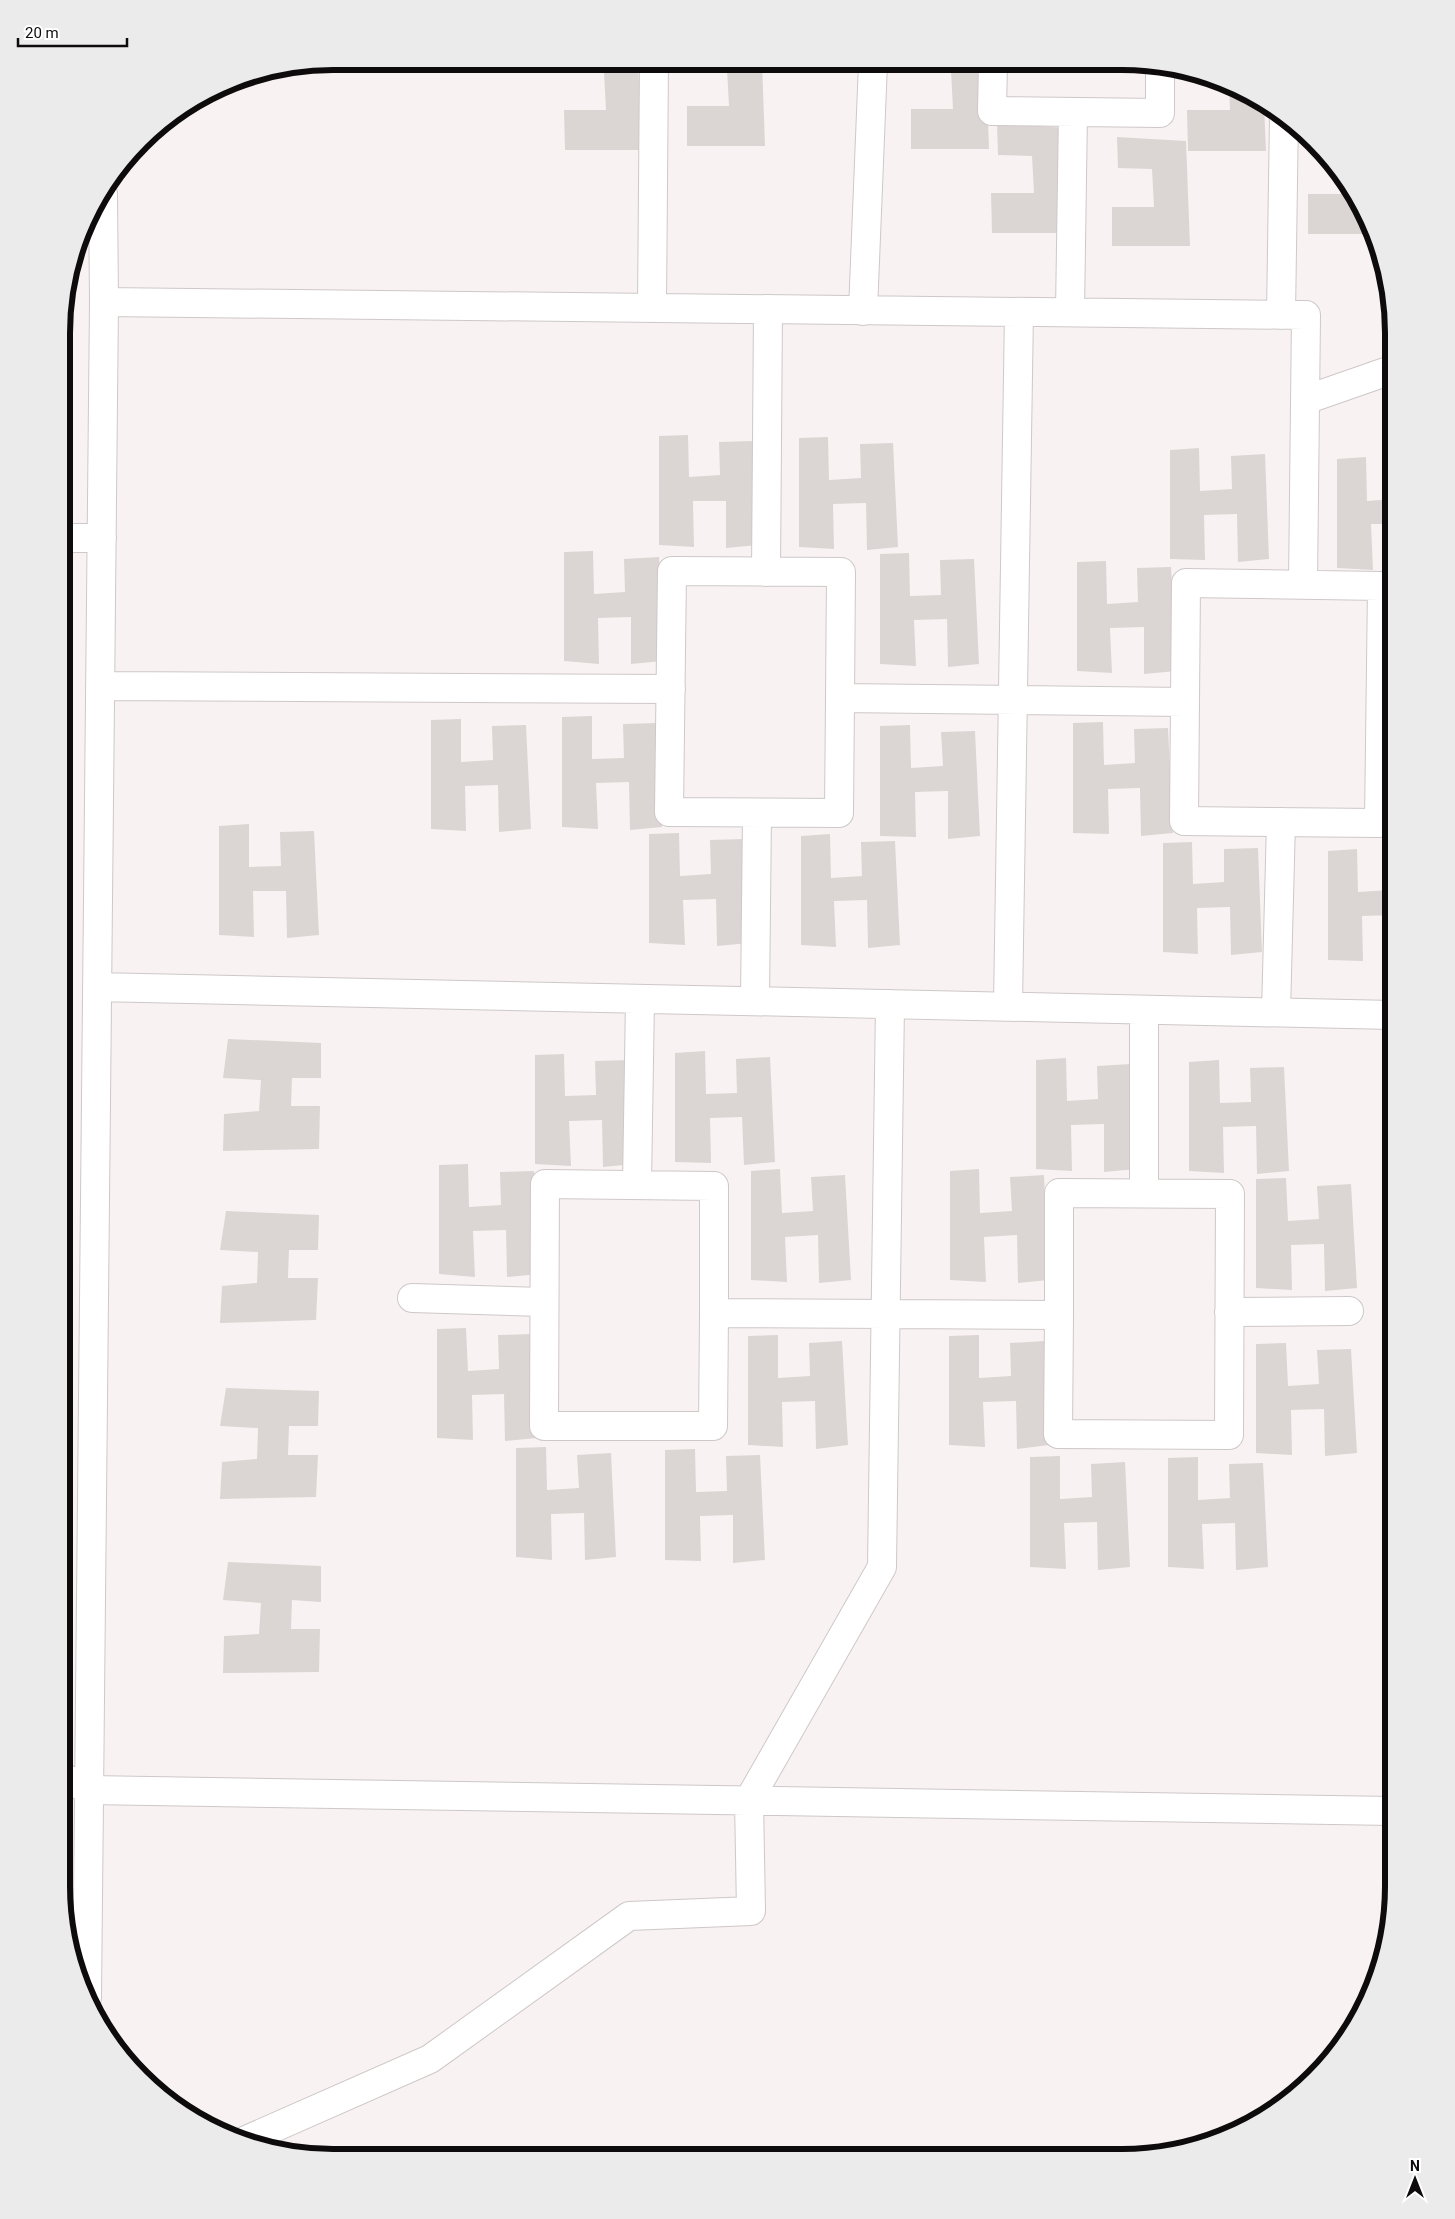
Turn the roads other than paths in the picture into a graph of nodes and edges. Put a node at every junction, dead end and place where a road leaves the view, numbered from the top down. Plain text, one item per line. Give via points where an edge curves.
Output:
1 (654, 70) edge
2 (873, 70) edge
3 (993, 70) edge
4 (1160, 73) edge
5 (1073, 112) junction
6 (1284, 126) edge
7 (103, 205) edge
8 (104, 302) junction
9 (652, 308) junction
10 (768, 309) junction
11 (863, 310) junction
12 (1019, 312) junction
13 (1070, 312) junction
14 (1281, 315) junction
15 (1385, 373) edge
16 (1305, 400) junction
17 (70, 538) edge
18 (102, 538) junction
19 (766, 572) junction
20 (1303, 584) junction
21 (1385, 659) edge
22 (100, 686) junction
23 (671, 689) junction
24 (840, 698) junction
25 (1013, 700) junction
26 (1185, 702) junction
27 (1385, 737) edge
28 (757, 813) junction
29 (1281, 822) junction
30 (97, 987) junction
31 (640, 999) junction
32 (755, 1001) junction
33 (890, 1004) junction
34 (1008, 1006) junction
35 (1144, 1010) junction
36 (1276, 1012) junction
37 (1385, 1015) edge
38 (637, 1185) junction
39 (1144, 1193) junction
40 (412, 1298) dead end
41 (544, 1302) junction
42 (1349, 1311) dead end
43 (1230, 1312) junction
44 (714, 1313) junction
45 (886, 1314) junction
46 (1059, 1315) junction
47 (70, 1780) edge
48 (89, 1790) junction
49 (749, 1800) junction
50 (1385, 1811) edge
51 (87, 1979) edge
52 (254, 2137) edge

1 - 9 street
2 - 11 street
3 - 5 street via 992,111
4 - 5 street via 1160,113
5 - 13 street
6 - 14 street
7 - 8 street
8 - 9 street
8 - 18 street
9 - 10 street
10 - 11 street
10 - 19 street
11 - 12 street
12 - 13 street
12 - 25 street
13 - 14 street
14 - 16 street via 1306,315
15 - 16 street
16 - 20 street
17 - 18 street
18 - 22 street
19 - 23 street via 672,571
19 - 24 street via 841,572
20 - 21 street via 1382,586
20 - 26 street via 1186,583
22 - 23 street
22 - 30 street
23 - 28 street via 669,812
24 - 25 street
24 - 28 street via 839,813
25 - 26 street
25 - 34 street
26 - 29 street via 1184,821
27 - 29 street via 1379,823
28 - 32 street
29 - 36 street
30 - 31 street
30 - 48 street
31 - 32 street
31 - 38 street
32 - 33 street
33 - 34 street
33 - 45 street
34 - 35 street
35 - 36 street
35 - 39 street
36 - 37 street
38 - 41 street via 545,1184
38 - 44 street via 714,1186
39 - 43 street via 1230,1194
39 - 46 street via 1059,1193
40 - 41 street
41 - 44 street via 544,1426 712,1426
42 - 43 street
43 - 46 street via 1229,1435 1058,1434
44 - 45 street
45 - 46 street
45 - 49 street via 882,1567
47 - 48 street
48 - 49 street
48 - 51 street
49 - 50 street
49 - 52 street via 751,1911 629,1916 430,2059

